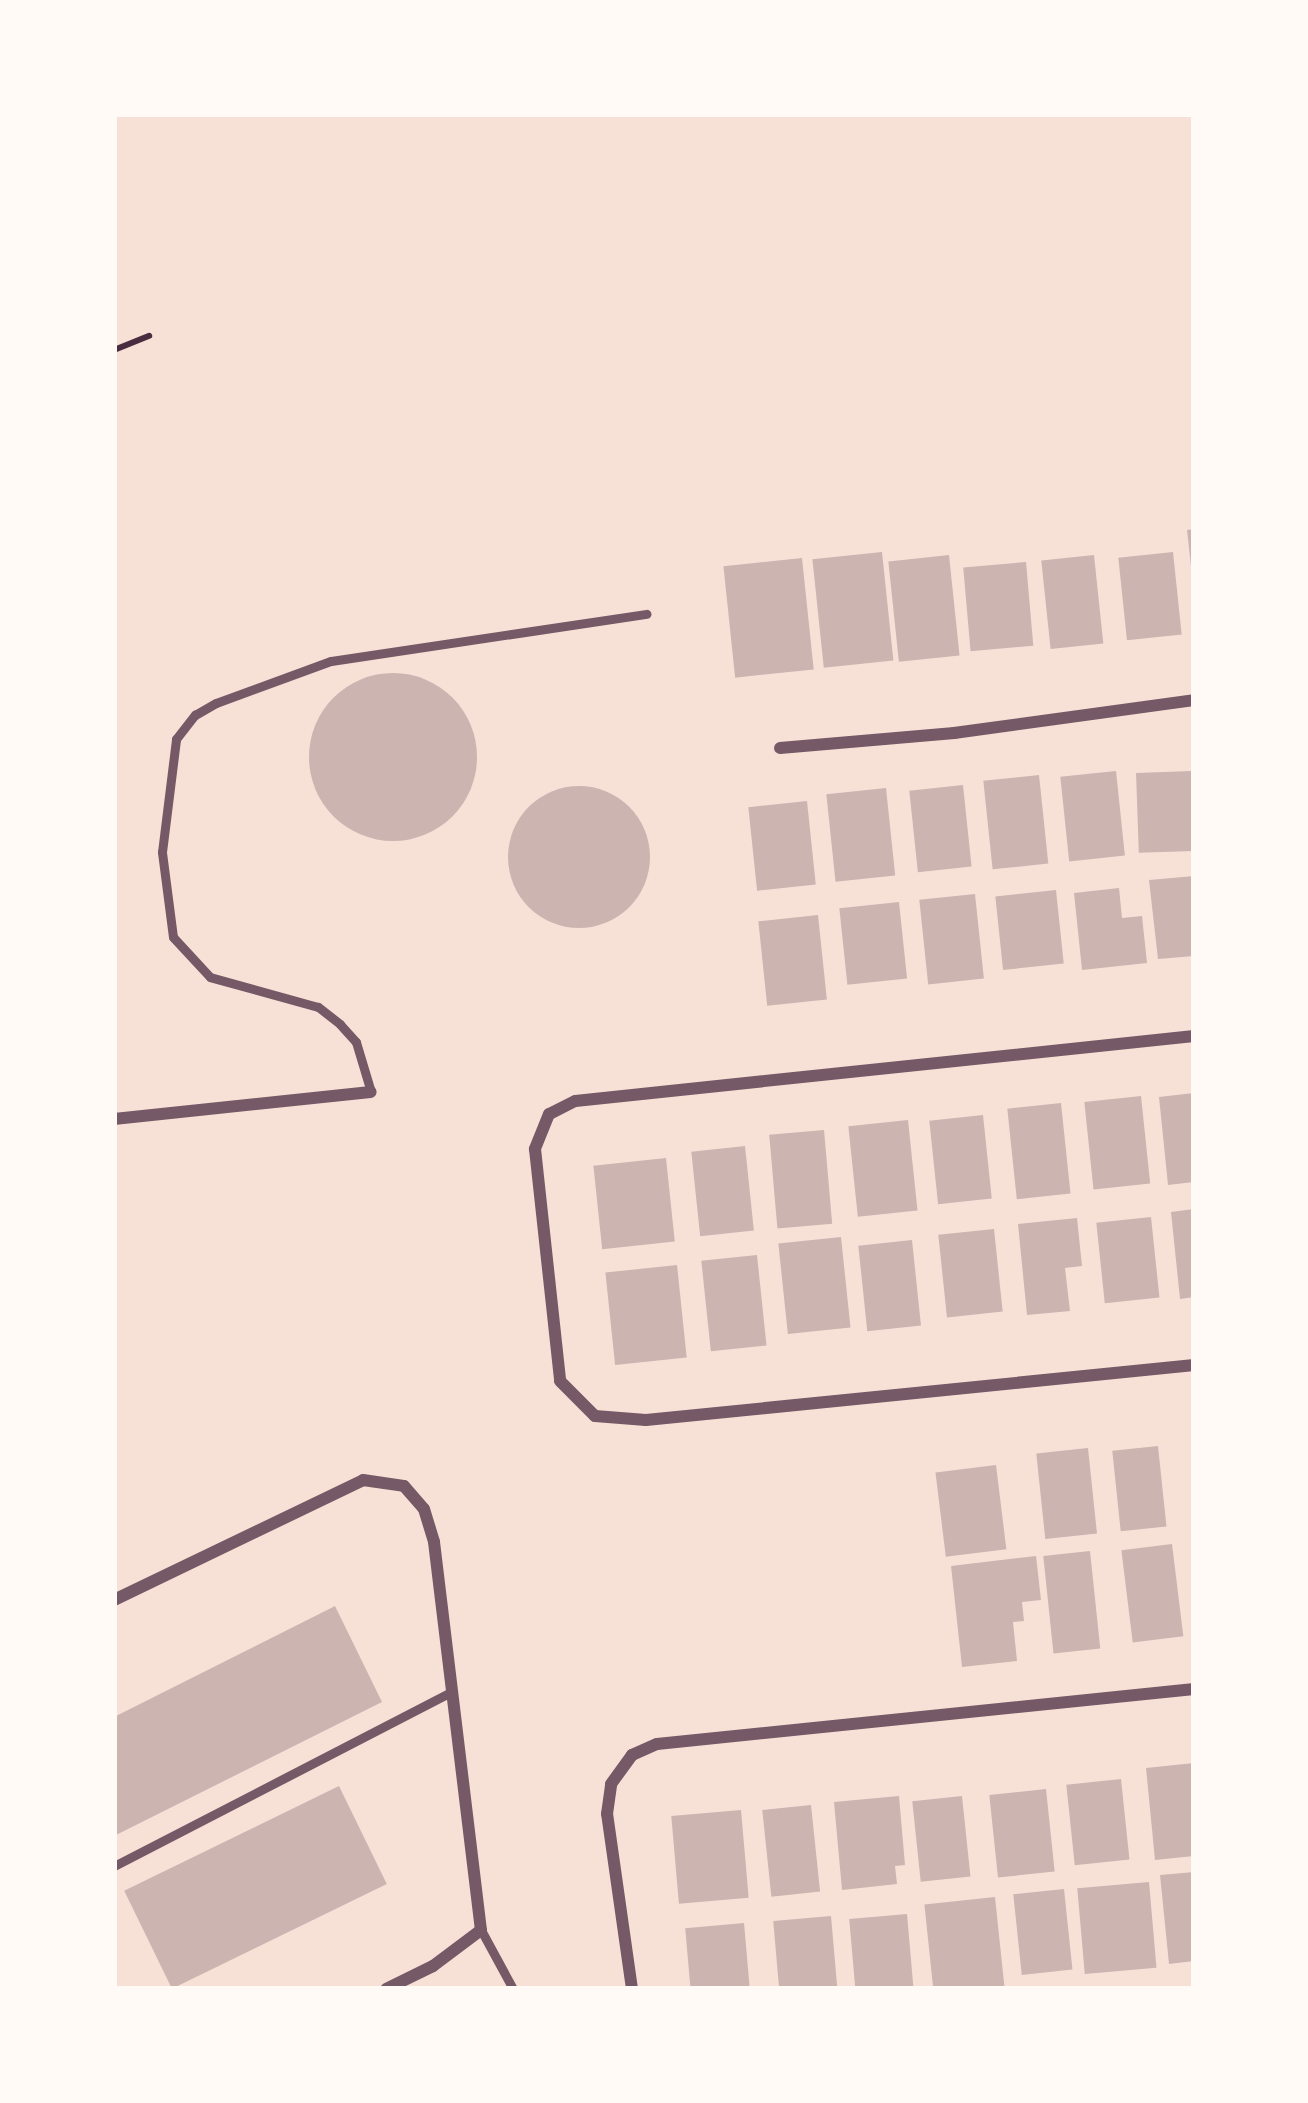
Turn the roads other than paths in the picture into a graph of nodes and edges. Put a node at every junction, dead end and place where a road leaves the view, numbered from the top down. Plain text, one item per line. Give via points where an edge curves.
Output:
1 (647, 614) dead end
2 (1194, 700) edge
3 (780, 748) dead end
4 (1194, 1036) edge
5 (371, 1092) joint
6 (114, 1119) edge
7 (1194, 1365) edge
8 (114, 1600) edge
9 (1194, 1689) edge
10 (449, 1694) junction
11 (114, 1866) edge
12 (481, 1930) junction
13 (386, 1989) edge
14 (513, 1989) edge
15 (632, 1989) edge

1 - 5 lane via 331,661 217,703 176,739 162,852 173,938 210,977 318,1007 340,1024 356,1042
2 - 3 street
4 - 7 street via 575,1101 549,1114 535,1149 560,1382 596,1416 646,1420
5 - 6 street
8 - 10 street via 364,1480 404,1486 424,1509 434,1542
9 - 15 street via 657,1744 632,1755 611,1784 607,1814
10 - 11 lane
10 - 12 street
12 - 13 street
12 - 14 lane

